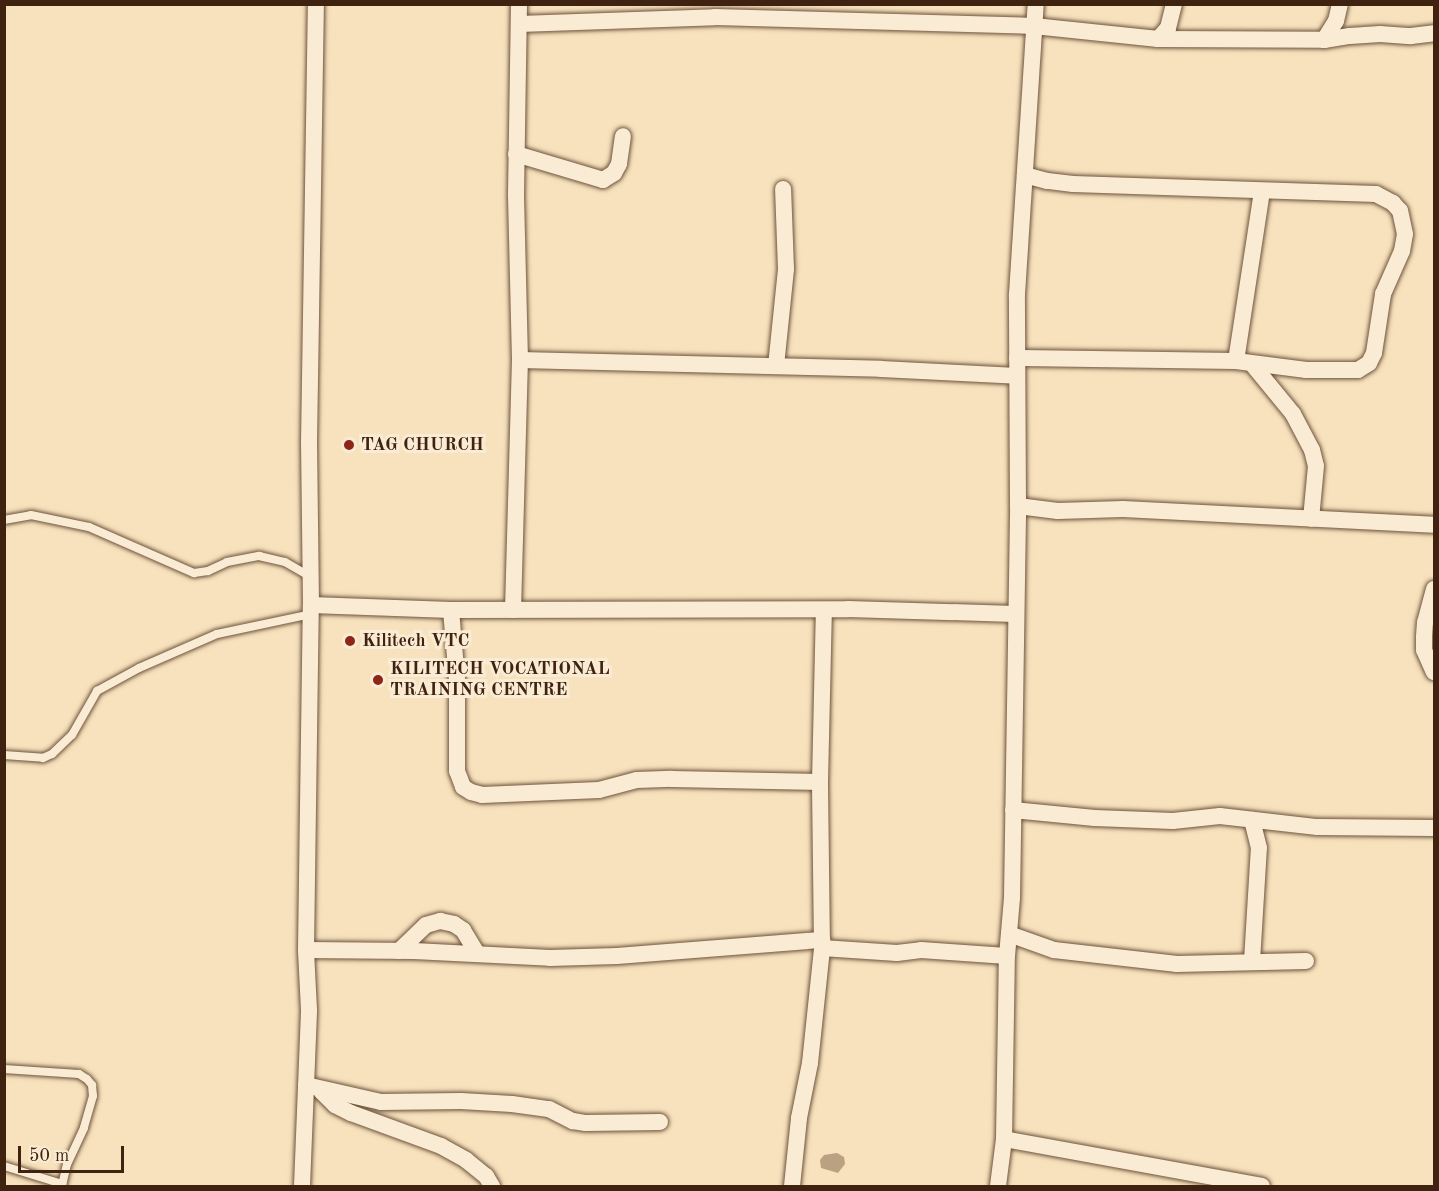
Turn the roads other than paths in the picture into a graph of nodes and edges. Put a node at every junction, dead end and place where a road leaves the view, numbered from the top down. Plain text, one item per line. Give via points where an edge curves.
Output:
1 (315, 4) edge
2 (519, 4) edge
3 (1036, 4) edge
4 (1174, 4) edge
5 (1340, 4) edge
6 (519, 24) junction
7 (1034, 26) junction
8 (1434, 33) edge
9 (1158, 39) junction
10 (1324, 40) junction
11 (623, 136) dead end
12 (516, 154) junction
13 (1025, 175) junction
14 (783, 189) dead end
15 (1262, 192) junction
16 (1017, 358) junction
17 (520, 360) junction
18 (1244, 362) junction
19 (777, 366) junction
20 (1017, 376) junction
21 (1018, 506) junction
22 (4, 519) edge
23 (1311, 519) junction
24 (1434, 525) edge
25 (309, 576) junction
26 (1434, 589) edge
27 (311, 610) junction
28 (451, 610) junction
29 (513, 610) junction
30 (824, 610) junction
31 (1016, 614) junction
32 (1434, 667) edge
33 (4, 754) edge
34 (820, 782) junction
35 (1013, 810) junction
36 (1252, 820) junction
37 (1434, 828) edge
38 (1009, 934) junction
39 (822, 944) junction
40 (306, 950) junction
41 (399, 951) junction
42 (477, 953) junction
43 (1007, 956) junction
44 (1252, 961) junction
45 (1306, 961) dead end
46 (4, 1068) edge
47 (312, 1087) junction
48 (660, 1122) dead end
49 (1004, 1139) junction
50 (4, 1166) edge
51 (62, 1185) edge
52 (302, 1186) edge
53 (492, 1186) edge
54 (792, 1186) edge
55 (998, 1186) edge
56 (1262, 1186) edge

1 - 25 street
2 - 6 street
3 - 7 street
4 - 9 street via 1168,28
5 - 10 street via 1336,21
6 - 7 street via 715,17
6 - 12 street
7 - 9 street
7 - 13 street
8 - 10 street
9 - 10 street
11 - 12 street via 619,164 603,180
12 - 17 street
13 - 15 street via 1073,184
13 - 16 street
14 - 19 street via 786,269
15 - 18 street
15 - 18 street via 1376,194 1400,211 1405,234 1402,251 1383,294 1370,363 1358,370 1339,372
16 - 18 street
16 - 20 street
17 - 19 street
17 - 29 street
18 - 23 street via 1293,414 1312,450 1316,466
19 - 20 street
20 - 21 street
21 - 23 street via 1058,511 1133,510
21 - 31 street
22 - 25 lane via 31,515 89,527 194,573 259,556 285,562
23 - 24 street
25 - 27 street
26 - 32 street via 1424,638 1424,650
27 - 28 street
27 - 33 lane via 217,634 139,668 97,691 72,735 52,754 43,758
27 - 40 street
28 - 29 street
28 - 34 street via 457,664 457,771 463,787 471,792 482,795 599,790 638,780 672,779
29 - 30 street
30 - 31 street
30 - 34 street
31 - 35 street
34 - 39 street
35 - 36 street via 1095,818 1191,821 1208,816
35 - 38 street
36 - 37 street via 1317,827
36 - 44 street via 1259,848
38 - 43 street
38 - 44 street via 1054,950 1177,964
39 - 42 street via 550,958
39 - 43 street via 881,952 921,950
39 - 54 street
40 - 41 street
40 - 47 street
41 - 42 street
41 - 42 street via 426,925 440,921 463,930
43 - 49 street
44 - 45 street
46 - 51 lane via 79,1074 92,1085 84,1128
47 - 48 street via 381,1102 461,1101 536,1107 586,1123
47 - 52 street
47 - 53 street via 351,1113 449,1151 486,1176
49 - 55 street
49 - 56 street
50 - 51 lane

